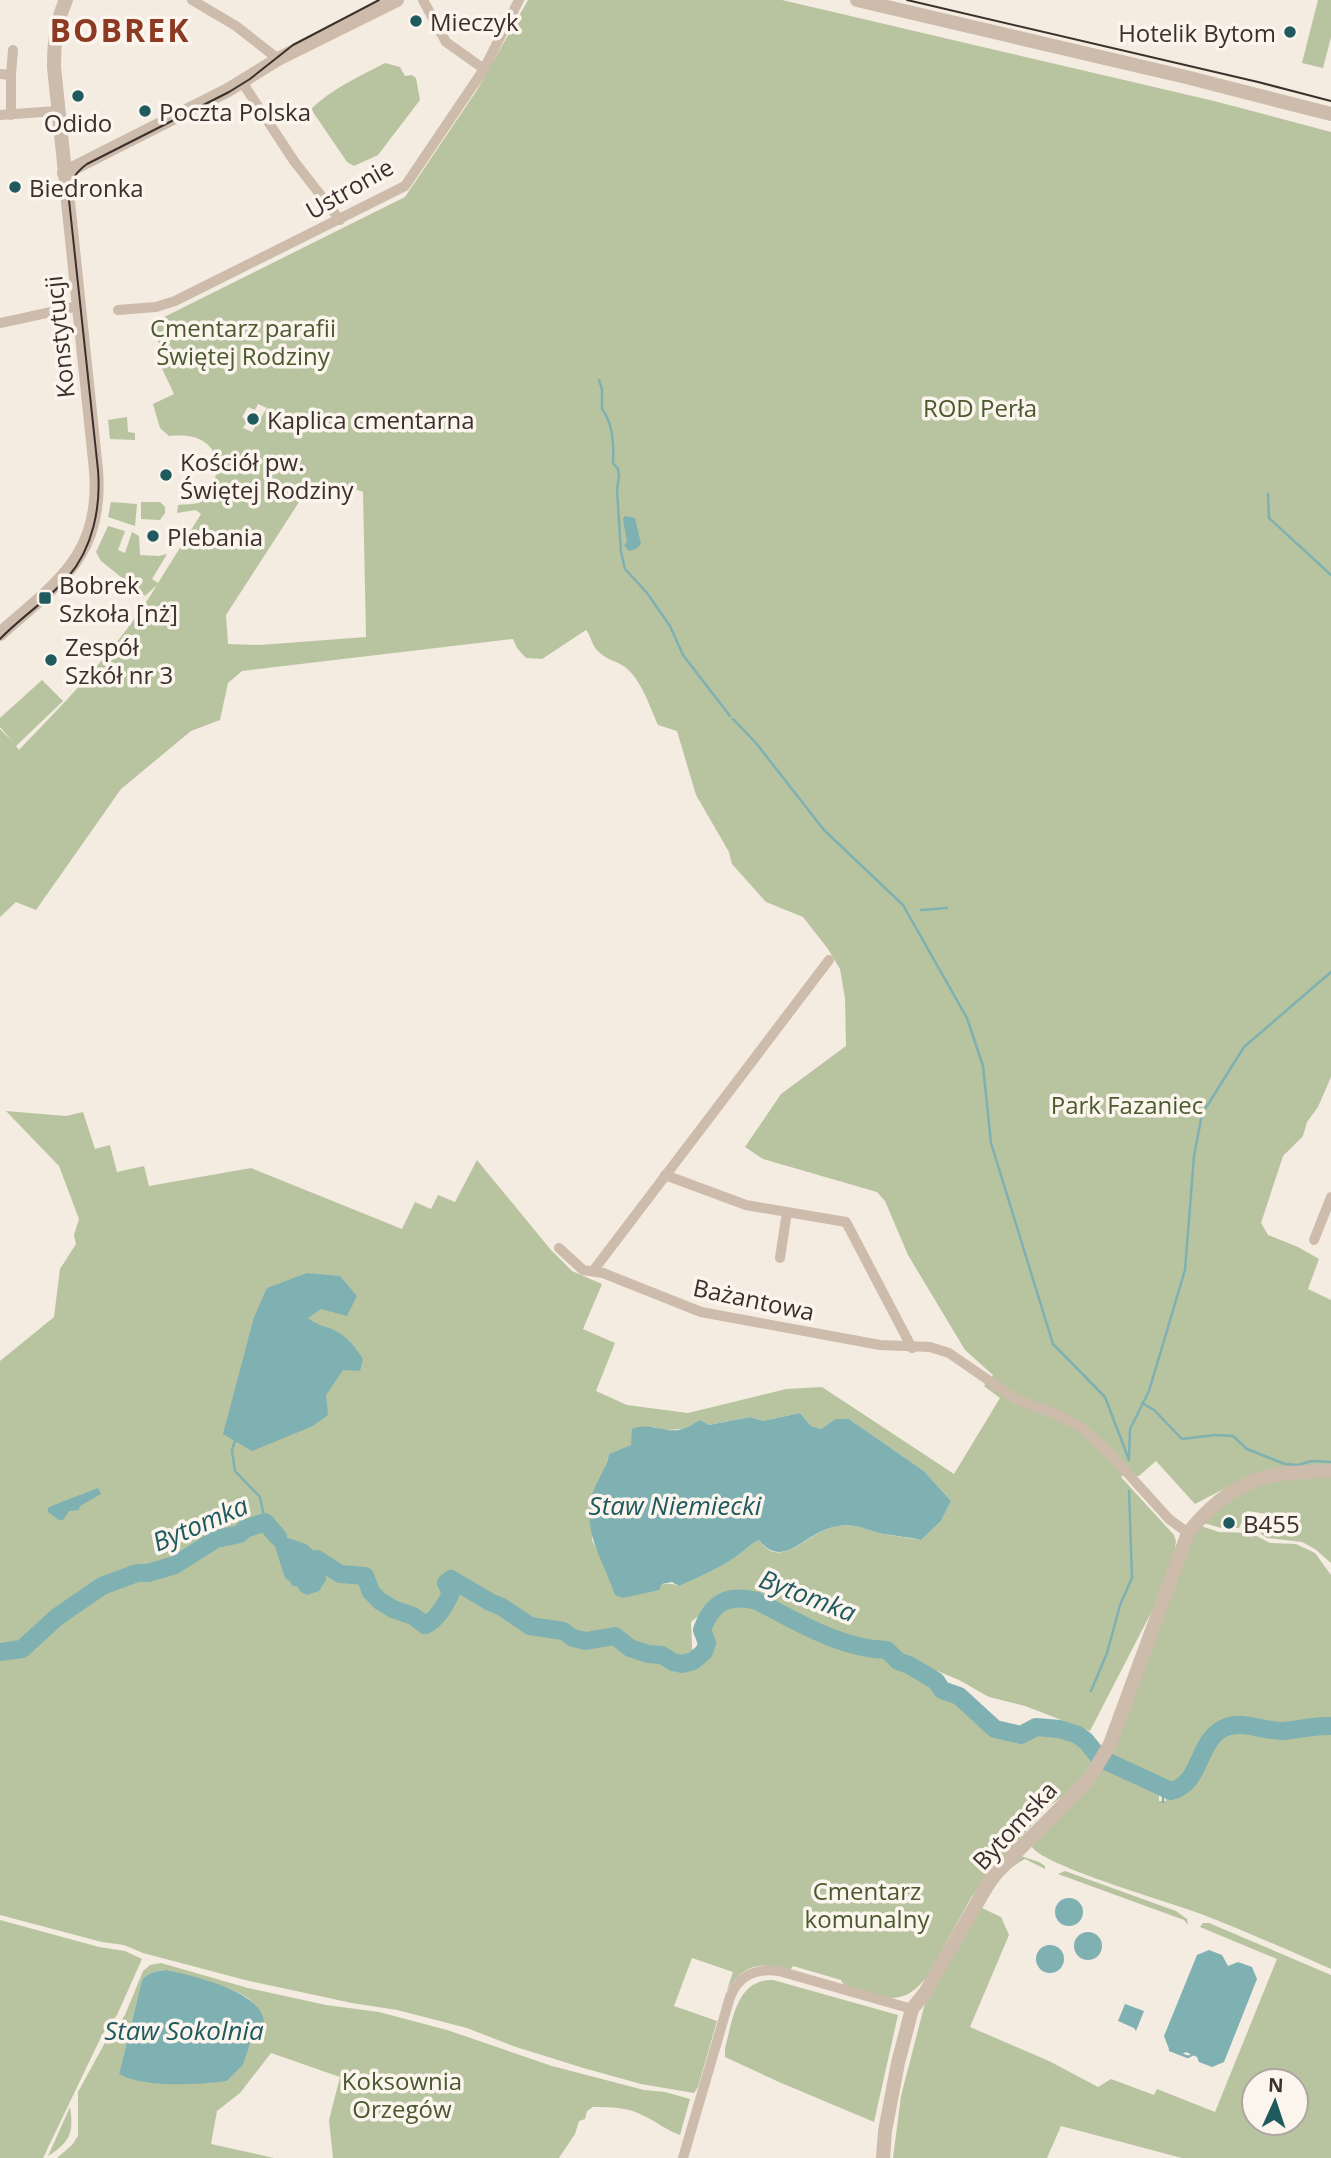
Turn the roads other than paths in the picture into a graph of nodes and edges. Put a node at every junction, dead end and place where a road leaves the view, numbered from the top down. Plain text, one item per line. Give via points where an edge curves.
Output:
1 (66, 0) edge
2 (192, 0) edge
3 (397, 0) edge
4 (423, 0) edge
5 (519, 0) edge
6 (857, 0) edge
7 (13, 50) dead end
8 (278, 59) junction
9 (484, 69) junction
10 (6, 74) edge
11 (242, 82) junction
12 (57, 111) junction
13 (1331, 114) edge
14 (5, 115) edge
15 (64, 173) junction
16 (340, 220) junction
17 (79, 306) junction
18 (118, 310) dead end
19 (0, 323) edge
20 (0, 634) edge
21 (829, 960) dead end
22 (665, 1175) junction
23 (1331, 1197) edge
24 (787, 1212) junction
25 (1314, 1240) dead end
26 (559, 1248) dead end
27 (780, 1258) dead end
28 (593, 1271) junction
29 (912, 1348) junction
30 (1331, 1471) edge
31 (1188, 1533) junction
32 (905, 2007) junction
33 (683, 2158) edge
34 (883, 2158) edge

1 - 12 street, Konstytucji via 54,44
2 - 8 street
3 - 8 street
4 - 9 street via 446,42
5 - 9 street, Ustronie
6 - 13 street
7 - 10 street
8 - 11 street
9 - 16 street, Ustronie via 405,186
10 - 14 street
11 - 15 street
11 - 16 street
12 - 14 street
12 - 15 street, Konstytucji
15 - 17 street, Konstytucji
16 - 18 street, Ustronie via 175,301
17 - 19 street
17 - 20 street, Konstytucji via 97,478 94,515 85,545 66,575
21 - 22 street
22 - 24 street via 746,1205
22 - 28 street
23 - 25 street
24 - 27 street
24 - 29 street via 846,1222
26 - 28 street, Bażantowa via 583,1270
28 - 29 street, Bażantowa via 708,1314
29 - 31 street, Bażantowa via 949,1353 1017,1400 1072,1421
30 - 31 street, Bytomska via 1274,1475 1244,1486 1205,1511
31 - 32 street, Bytomska via 1110,1744 1089,1779 992,1877 947,1956
32 - 33 street via 779,1971 747,1974 730,1997
32 - 34 street, Bytomska

